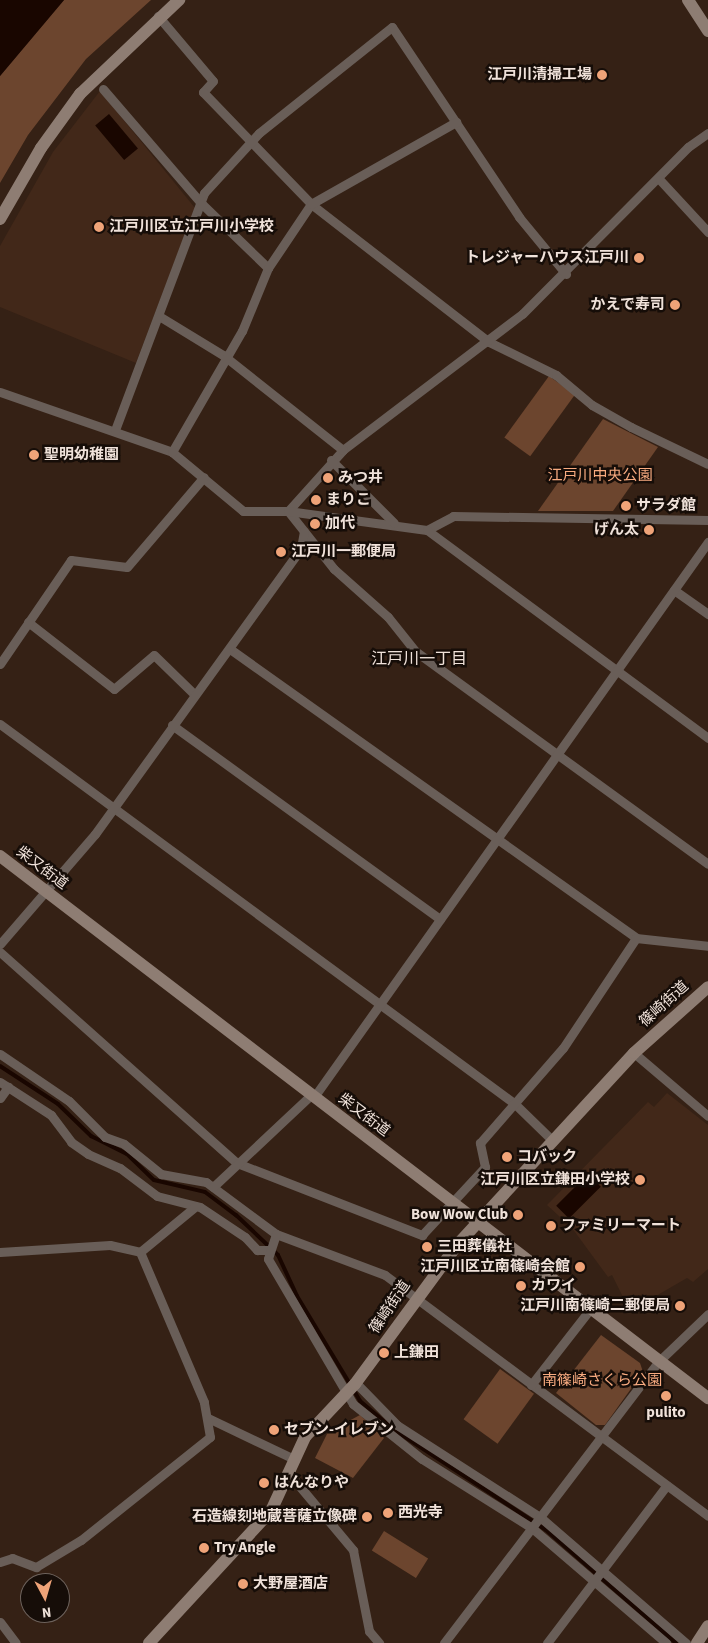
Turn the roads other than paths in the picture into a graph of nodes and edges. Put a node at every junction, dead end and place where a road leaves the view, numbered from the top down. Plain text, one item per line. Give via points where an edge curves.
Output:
1 (179, 0) edge
2 (688, 0) edge
3 (158, 16) junction
4 (708, 31) edge
5 (103, 89) dead end
6 (456, 122) junction
7 (708, 133) edge
8 (249, 143) junction
9 (660, 180) junction
10 (202, 204) junction
11 (311, 204) junction
12 (0, 219) edge
13 (708, 232) edge
14 (268, 268) junction
15 (566, 274) junction
16 (159, 316) junction
17 (489, 342) junction
18 (226, 360) junction
19 (0, 392) edge
20 (115, 430) junction
21 (343, 450) junction
22 (172, 452) junction
23 (331, 460) junction
24 (708, 464) edge
25 (204, 477) junction
26 (288, 511) junction
27 (708, 520) edge
28 (394, 523) junction
29 (427, 530) junction
30 (304, 531) junction
31 (708, 542) edge
32 (674, 590) junction
33 (708, 614) edge
34 (28, 622) junction
35 (230, 649) junction
36 (0, 664) edge
37 (616, 670) junction
38 (195, 695) junction
39 (0, 724) edge
40 (172, 725) junction
41 (708, 738) edge
42 (557, 754) junction
43 (111, 810) junction
44 (498, 837) junction
45 (0, 856) edge
46 (708, 864) edge
47 (46, 891) junction
48 (440, 919) junction
49 (636, 938) junction
50 (0, 944) edge
51 (708, 946) edge
52 (0, 952) edge
53 (708, 987) edge
54 (379, 1004) junction
55 (634, 1053) junction
56 (0, 1054) edge
57 (4, 1085) edge
58 (312, 1096) junction
59 (0, 1098) edge
60 (516, 1104) junction
61 (708, 1116) edge
62 (553, 1141) junction
63 (237, 1163) junction
64 (213, 1187) junction
65 (450, 1202) junction
66 (196, 1206) junction
67 (478, 1222) junction
68 (276, 1234) junction
69 (268, 1250) junction
70 (0, 1252) edge
71 (140, 1252) junction
72 (414, 1298) junction
73 (591, 1308) junction
74 (708, 1314) edge
75 (660, 1361) junction
76 (531, 1385) junction
77 (352, 1387) junction
78 (708, 1398) edge
79 (208, 1418) junction
80 (602, 1437) junction
81 (292, 1458) junction
82 (291, 1476) junction
83 (666, 1485) junction
84 (708, 1516) edge
85 (536, 1522) junction
86 (0, 1562) edge
87 (599, 1573) junction
88 (0, 1622) edge
89 (708, 1626) edge
90 (16, 1643) edge
91 (149, 1643) edge
92 (379, 1643) edge
93 (444, 1643) edge
94 (547, 1643) edge
95 (666, 1643) edge
96 (686, 1643) edge
97 (697, 1643) edge

1 - 3 main road
2 - 4 main road
3 - 8 street via 213,81 203,92
3 - 12 main road via 111,60 60,120
5 - 10 street
6 - 8 street via 392,27
6 - 11 street
6 - 15 street via 519,217
7 - 9 street via 688,147
8 - 10 street via 204,193
8 - 11 street
9 - 13 street
9 - 15 street
10 - 14 street
10 - 16 street
11 - 14 street
11 - 17 street
14 - 18 street
15 - 17 street
16 - 18 street
16 - 20 street
17 - 21 street
17 - 24 street via 556,375 592,405 631,427
18 - 21 street
18 - 22 street
19 - 20 street
20 - 22 street
21 - 23 street
22 - 25 street
23 - 26 street
23 - 28 street
25 - 26 street via 243,511
25 - 34 street via 127,567 71,560
26 - 28 street
26 - 30 street
27 - 29 street via 454,516
28 - 29 street
29 - 37 street
30 - 35 street via 301,548
30 - 42 street via 415,651
31 - 32 street
32 - 33 street
32 - 37 street
34 - 36 street
34 - 38 street via 114,689 154,655
35 - 38 street
35 - 44 street
37 - 41 street
37 - 42 street
38 - 40 street
39 - 43 street
40 - 43 street
40 - 48 street
42 - 44 street
42 - 46 street
43 - 47 street
43 - 54 street
44 - 48 street
44 - 49 street
45 - 47 main road, 柴又街道
47 - 50 street
47 - 58 main road, 柴又街道
48 - 54 street
49 - 51 street
49 - 60 street via 563,1048
52 - 63 street
53 - 55 main road, 篠崎街道
54 - 58 street
54 - 60 street
55 - 61 street
55 - 62 main road, 篠崎街道
56 - 64 street via 69,1100 105,1137 124,1144 161,1174
57 - 59 street
57 - 66 street via 51,1115 88,1154 120,1168 157,1196
58 - 63 street
58 - 65 main road, 柴又街道
60 - 62 street
60 - 65 street via 480,1143 486,1167
62 - 67 main road, 篠崎街道
63 - 64 street
63 - 65 street via 422,1235
64 - 68 street
65 - 67 main road, 柴又街道
66 - 69 street via 245,1237 257,1250
66 - 71 street
67 - 72 main road, 篠崎街道
67 - 73 main road, 柴又街道
68 - 69 street
68 - 72 street via 384,1275
69 - 77 street via 268,1258 295,1307
70 - 71 street via 110,1245
71 - 79 street
72 - 76 street
72 - 77 main road, 篠崎街道
73 - 75 main road, 柴又街道
73 - 76 street
74 - 75 street
75 - 78 main road, 柴又街道
75 - 80 street
76 - 80 street
77 - 81 main road, 篠崎街道
77 - 85 street via 397,1425
77 - 85 street via 353,1404 388,1435
79 - 81 street
79 - 86 street via 210,1437 81,1540 36,1567 12,1558
80 - 83 street
80 - 85 street
81 - 82 main road
82 - 91 main road via 278,1501 247,1541
82 - 92 street via 353,1550 369,1631
83 - 84 street
83 - 87 street
85 - 87 street
85 - 87 street
85 - 93 street
87 - 94 street
87 - 95 street
87 - 96 street
88 - 90 street
89 - 97 main road

